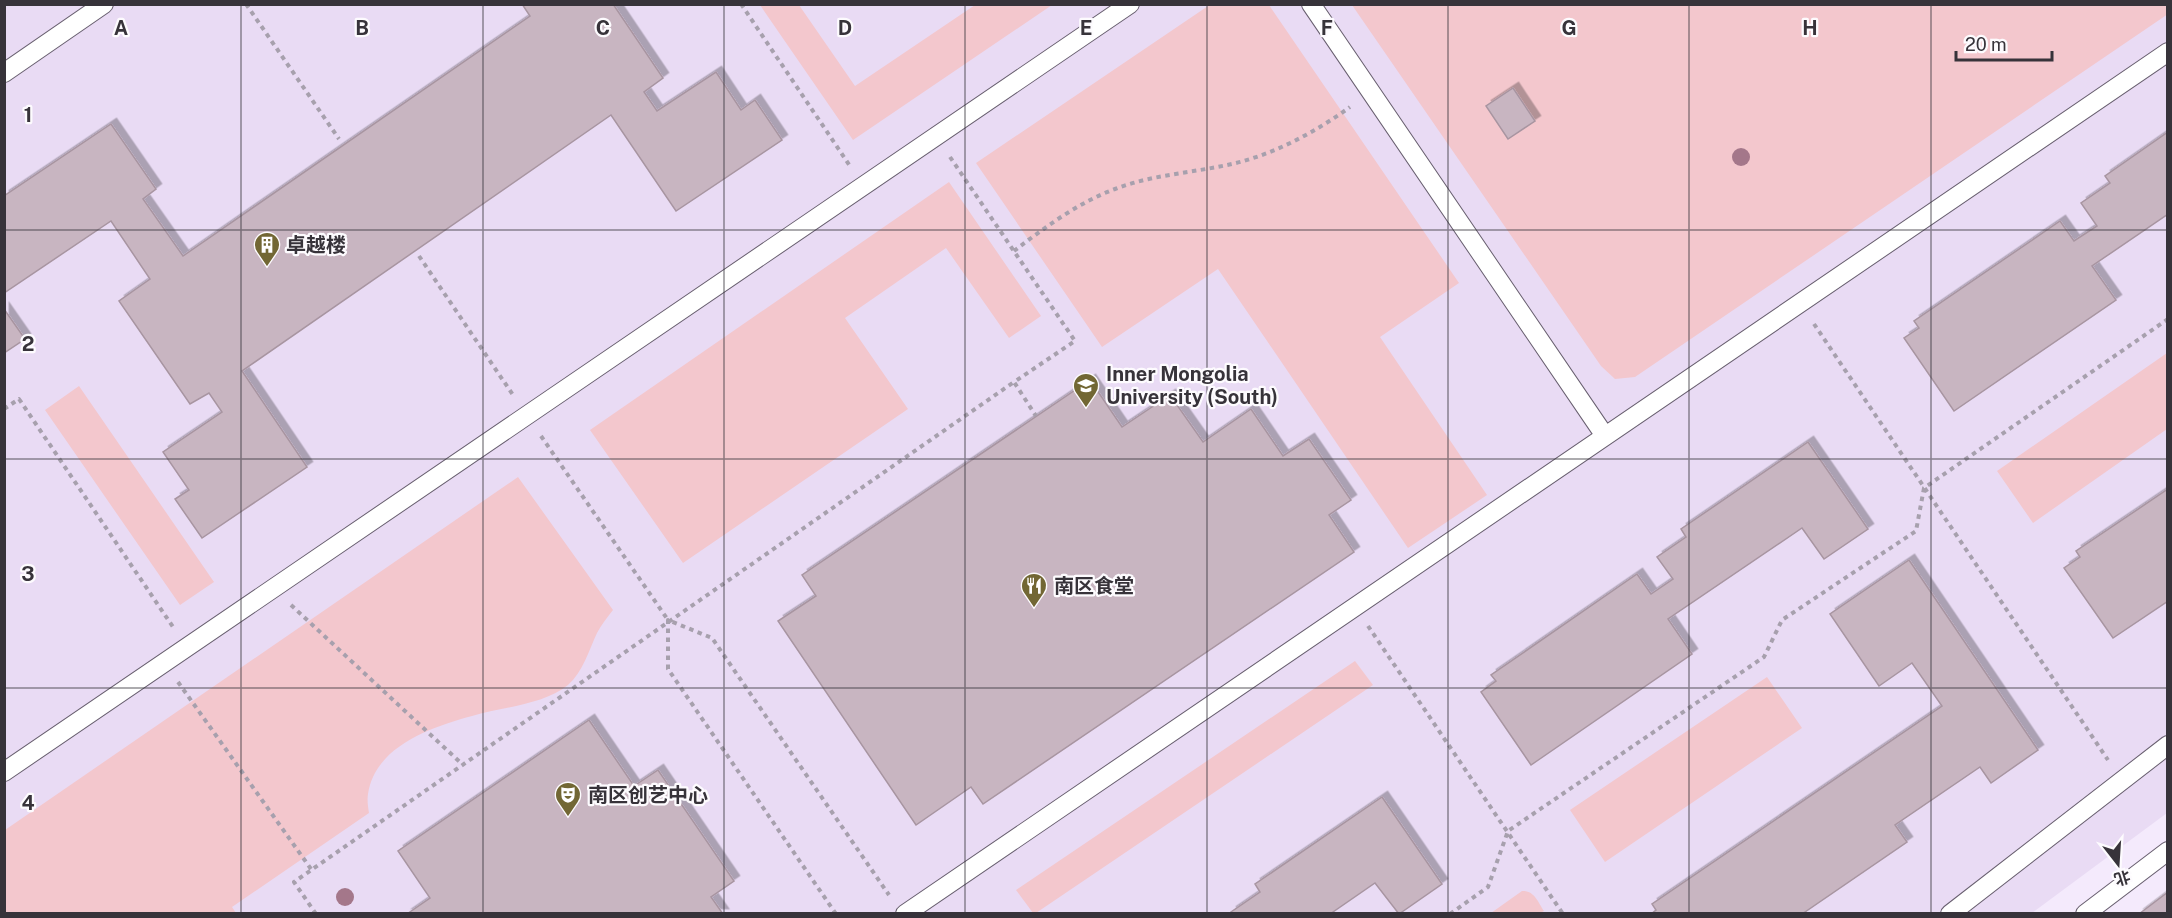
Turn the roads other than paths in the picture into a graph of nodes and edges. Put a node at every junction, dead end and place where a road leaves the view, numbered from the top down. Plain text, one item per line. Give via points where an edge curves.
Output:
1 (104, 4) edge
2 (1130, 4) edge
3 (1311, 4) edge
4 (2168, 52) edge
5 (4, 73) edge
6 (1605, 436) junction
7 (2168, 745) edge
8 (4, 772) edge
9 (2168, 851) edge
10 (900, 909) edge
11 (1950, 914) edge
12 (2085, 914) edge

1 - 5 lane
2 - 8 lane
3 - 6 lane
4 - 6 lane
6 - 10 lane
7 - 11 lane
9 - 12 lane

